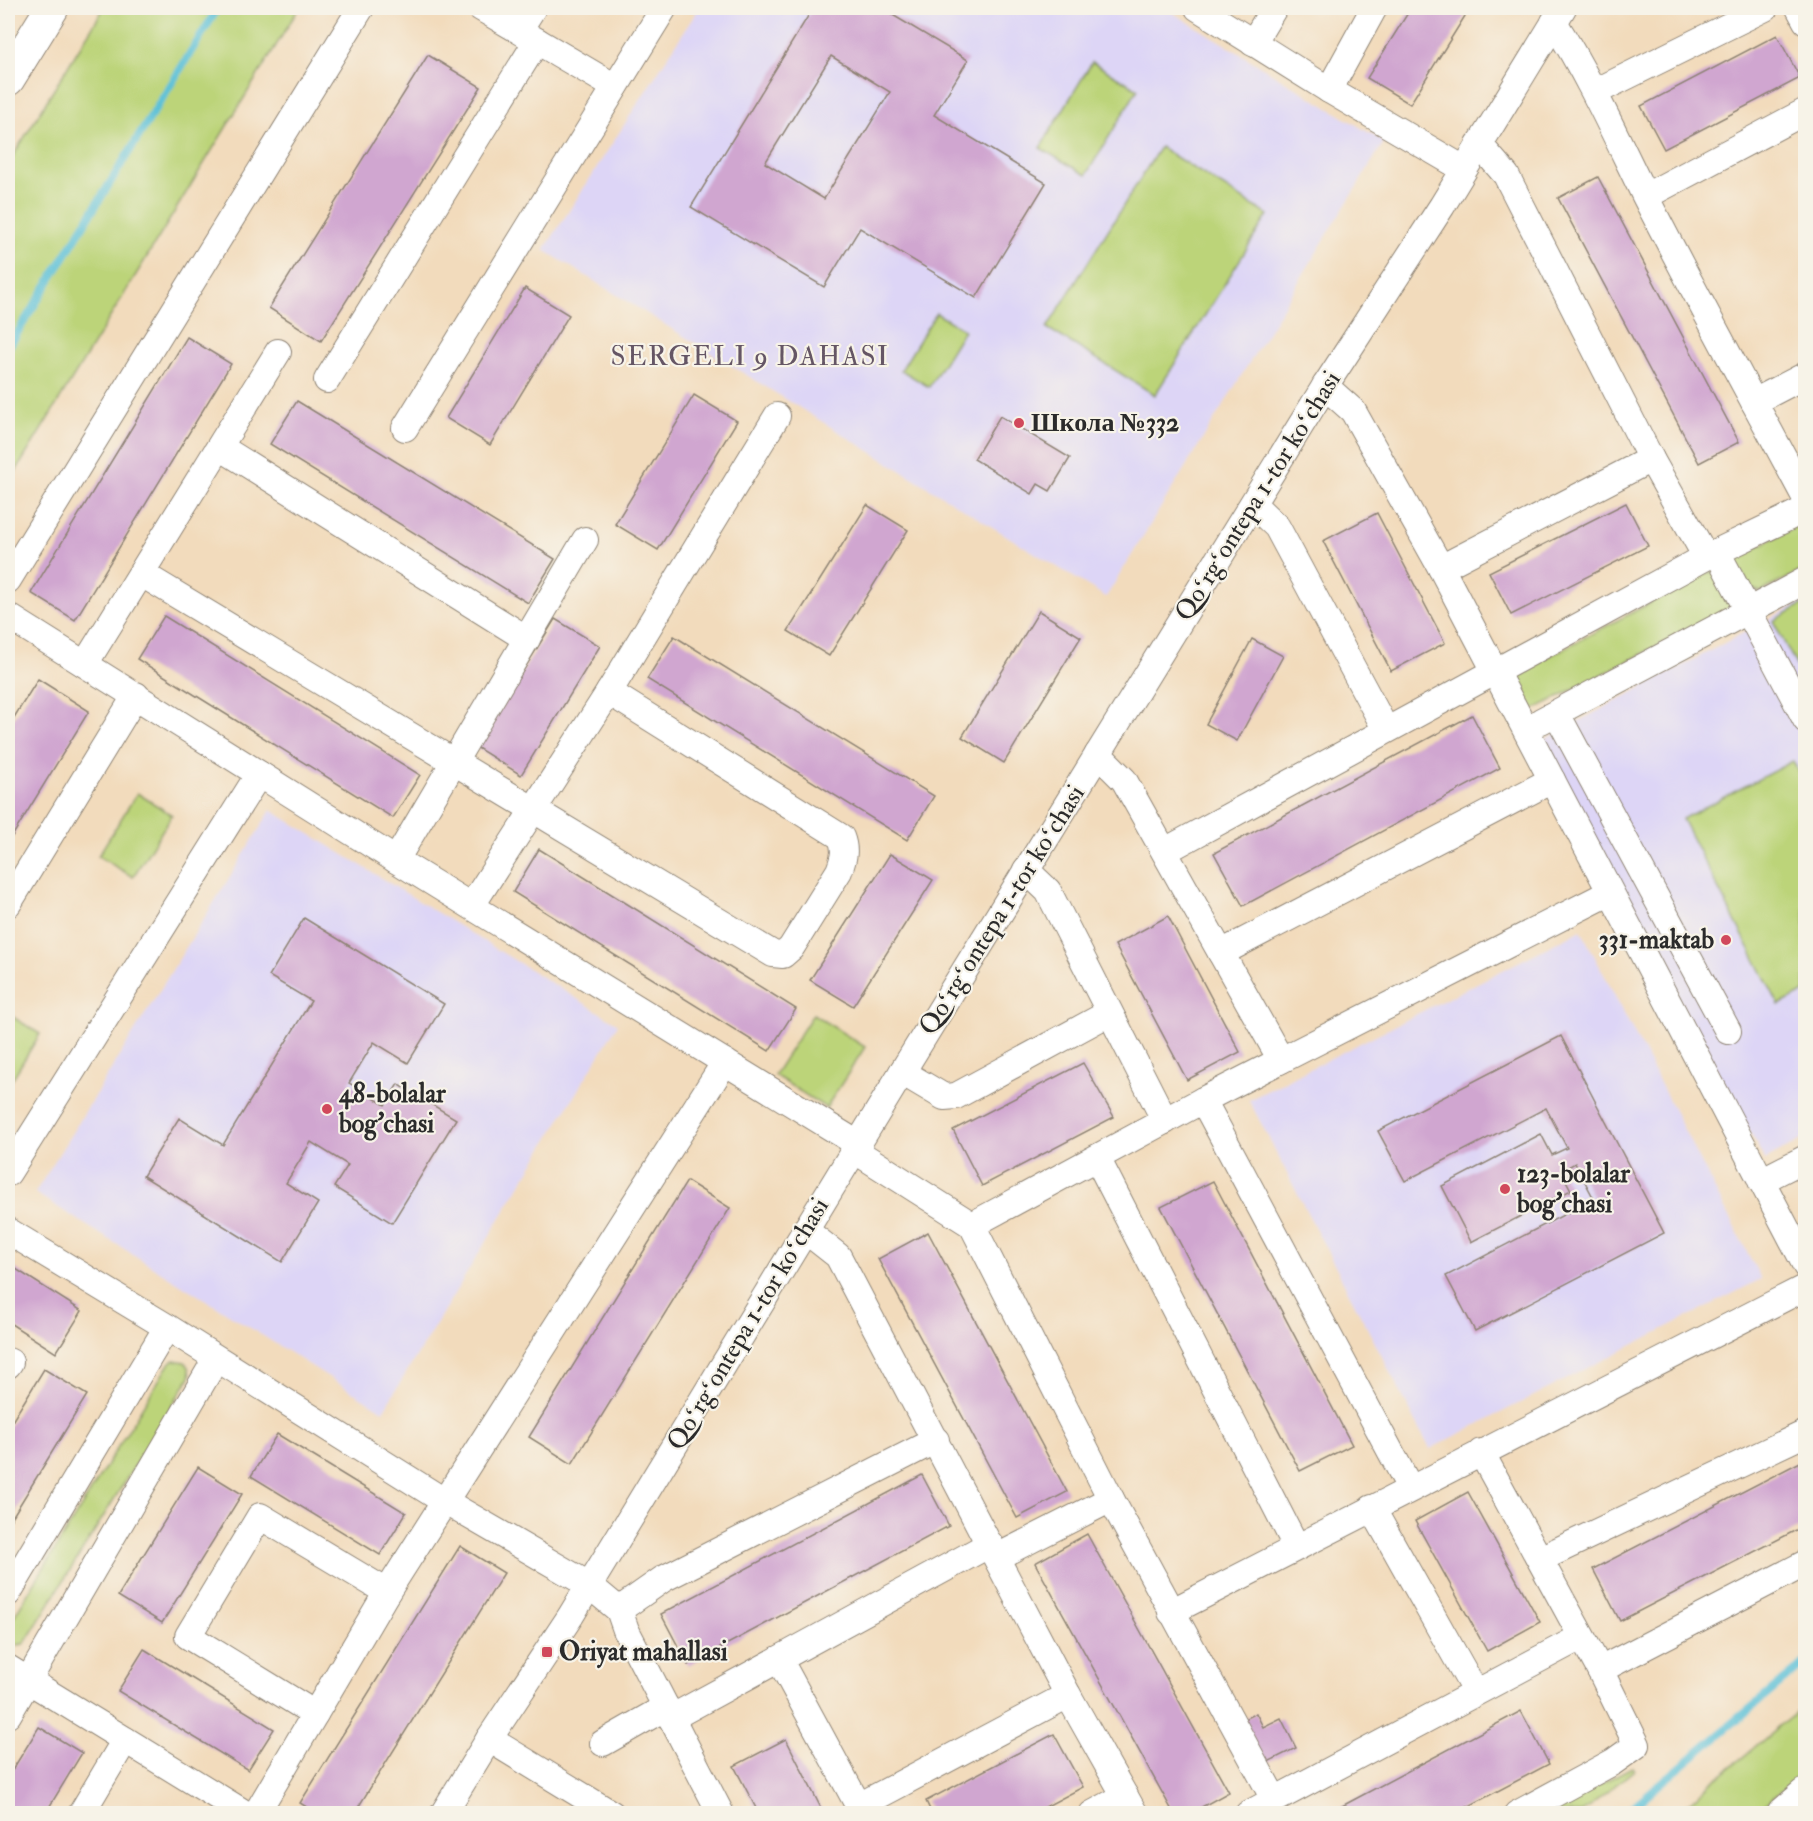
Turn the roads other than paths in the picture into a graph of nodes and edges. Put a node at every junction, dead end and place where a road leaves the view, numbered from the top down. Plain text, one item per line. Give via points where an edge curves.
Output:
1 (52, 8) edge
2 (361, 8) edge
3 (481, 8) edge
4 (533, 8) edge
5 (664, 8) edge
6 (1198, 8) edge
7 (1274, 8) edge
8 (1374, 8) edge
9 (1765, 8) edge
10 (1798, 8) edge
11 (1558, 15) edge
12 (1806, 21) edge
13 (528, 36) junction
14 (1253, 43) junction
15 (8, 79) edge
16 (615, 87) junction
17 (1329, 90) junction
18 (1595, 92) junction
19 (1806, 111) edge
20 (1479, 144) junction
21 (1464, 169) junction
22 (1646, 196) junction
23 (278, 352) dead end
24 (1806, 375) edge
25 (327, 380) dead end
26 (1325, 386) junction
27 (1754, 402) junction
28 (777, 416) dead end
29 (405, 428) dead end
30 (220, 447) junction
31 (1651, 459) junction
32 (1806, 499) edge
33 (1253, 504) junction
34 (1806, 510) edge
35 (585, 540) dead end
36 (1711, 555) junction
37 (1441, 568) junction
38 (142, 573) junction
39 (8, 580) edge
40 (1806, 580) edge
41 (1747, 610) junction
42 (8, 616) edge
43 (526, 639) junction
44 (85, 664) junction
45 (1494, 671) junction
46 (609, 692) junction
47 (136, 695) junction
48 (1557, 714) junction
49 (1806, 720) edge
50 (1386, 730) junction
51 (1525, 730) junction
52 (1098, 754) junction
53 (454, 761) junction
54 (259, 774) junction
55 (1551, 780) junction
56 (533, 808) junction
57 (1164, 852) junction
58 (396, 860) junction
59 (1026, 870) junction
60 (1609, 893) junction
61 (8, 904) edge
62 (472, 905) junction
63 (1221, 953) junction
64 (1109, 1013) junction
65 (1728, 1031) dead end
66 (1281, 1060) junction
67 (725, 1062) junction
68 (902, 1072) junction
69 (1203, 1100) junction
70 (1165, 1121) junction
71 (856, 1147) junction
72 (1097, 1158) junction
73 (1806, 1158) edge
74 (8, 1173) edge
75 (1761, 1181) junction
76 (972, 1225) junction
77 (805, 1230) junction
78 (8, 1231) edge
79 (1806, 1266) edge
80 (1806, 1287) edge
81 (167, 1327) junction
82 (216, 1359) junction
83 (8, 1361) edge
84 (8, 1365) edge
85 (1806, 1433) edge
86 (936, 1440) junction
87 (1481, 1452) junction
88 (1410, 1488) junction
89 (1111, 1499) junction
90 (444, 1501) junction
91 (1372, 1508) junction
92 (1296, 1546) junction
93 (993, 1550) junction
94 (1540, 1559) junction
95 (1806, 1563) edge
96 (589, 1585) junction
97 (387, 1592) junction
98 (8, 1593) edge
99 (619, 1610) junction
100 (1171, 1612) junction
101 (1581, 1637) junction
102 (779, 1659) junction
103 (1600, 1670) junction
104 (18, 1675) edge
105 (1475, 1692) junction
106 (1068, 1695) junction
107 (668, 1712) junction
108 (315, 1714) junction
109 (8, 1715) edge
110 (489, 1739) junction
111 (125, 1740) junction
112 (603, 1743) dead end
113 (1806, 1795) edge
114 (1274, 1799) junction
115 (1130, 1805) edge
116 (861, 1810) edge
117 (81, 1814) edge
118 (246, 1814) edge
119 (256, 1814) edge
120 (443, 1814) edge
121 (612, 1814) edge
122 (722, 1814) edge
123 (1092, 1814) edge
124 (1248, 1814) edge
125 (1517, 1814) edge
126 (1784, 1814) edge

1 - 15 main road
2 - 39 street
3 - 13 street
4 - 13 street
5 - 16 street
6 - 14 street
7 - 14 street
8 - 17 street
9 - 18 street
10 - 12 street
11 - 18 street
11 - 20 street, Qoʻrgʻontepa 1-tor koʻchasi
13 - 16 street
13 - 25 street
14 - 17 street
16 - 29 street
17 - 21 street
18 - 22 street
19 - 22 street
20 - 21 street, Qoʻrgʻontepa 1-tor koʻchasi
20 - 31 street via 1506,175
21 - 26 street, Qoʻrgʻontepa 1-tor koʻchasi
22 - 27 street
23 - 30 street
24 - 27 street
26 - 33 street, Qoʻrgʻontepa 1-tor koʻchasi
26 - 37 street via 1353,411
27 - 32 street
28 - 46 street
30 - 38 street
30 - 43 street
31 - 36 street
31 - 37 street
33 - 50 street via 1277,527
33 - 52 street, Qoʻrgʻontepa 1-tor koʻchasi
34 - 36 street
35 - 43 street
36 - 41 street
36 - 45 street
37 - 45 street
38 - 44 street
38 - 53 street
40 - 41 street
41 - 48 street
41 - 49 street
42 - 44 street
43 - 53 street
44 - 47 street
45 - 50 street
45 - 51 street
46 - 56 street
46 - 56 street via 841,837 845,848 839,871 791,948 783,955 773,954
47 - 54 street
47 - 61 street
48 - 51 street
48 - 65 street
50 - 57 street
51 - 55 street
52 - 57 street via 1124,780
52 - 59 street, Qoʻrgʻontepa 1-tor koʻchasi
53 - 56 street
53 - 58 street
54 - 58 street
54 - 74 street
55 - 60 street
55 - 63 street
56 - 62 street
57 - 63 street
58 - 62 street
59 - 64 street via 1048,891
59 - 68 street, Qoʻrgʻontepa 1-tor koʻchasi
60 - 66 street
60 - 75 street
62 - 67 street
63 - 66 street
64 - 68 street via 956,1096 944,1097
64 - 70 street
66 - 69 street
67 - 71 street
67 - 90 street
68 - 71 street, Qoʻrgʻontepa 1-tor koʻchasi
69 - 70 street
69 - 88 street
70 - 72 street
71 - 76 street
71 - 77 street, Qoʻrgʻontepa 1-tor koʻchasi
72 - 76 street
72 - 92 street
73 - 75 street
75 - 79 street
76 - 89 street
77 - 86 street via 838,1256
77 - 96 street, Qoʻrgʻontepa 1-tor koʻchasi
78 - 81 street
80 - 87 street
81 - 82 street
81 - 98 street
82 - 90 street
82 - 104 street
83 - 84 street
85 - 94 street
86 - 93 street
86 - 99 street via 663,1579
87 - 88 street
87 - 94 street
88 - 91 street
89 - 93 street
89 - 100 street
90 - 96 street
90 - 97 street
91 - 92 street
91 - 105 street
92 - 100 street
93 - 102 street
93 - 106 street
94 - 101 street
95 - 103 street
96 - 99 street
96 - 110 street, Qoʻrgʻontepa 1-tor koʻchasi
97 - 108 street
97 - 108 street via 260,1516 188,1636
99 - 107 street
100 - 114 street
101 - 103 street
101 - 105 street
102 - 107 street
102 - 116 street
103 - 125 street via 1642,1753 1613,1762
104 - 109 street
104 - 111 street
105 - 114 street
106 - 115 street
106 - 116 street
107 - 112 street
107 - 122 street
108 - 119 street
110 - 120 street, Qoʻrgʻontepa 1-tor koʻchasi
110 - 121 street
111 - 117 street
111 - 118 street
113 - 126 main road
114 - 124 street
115 - 123 street

